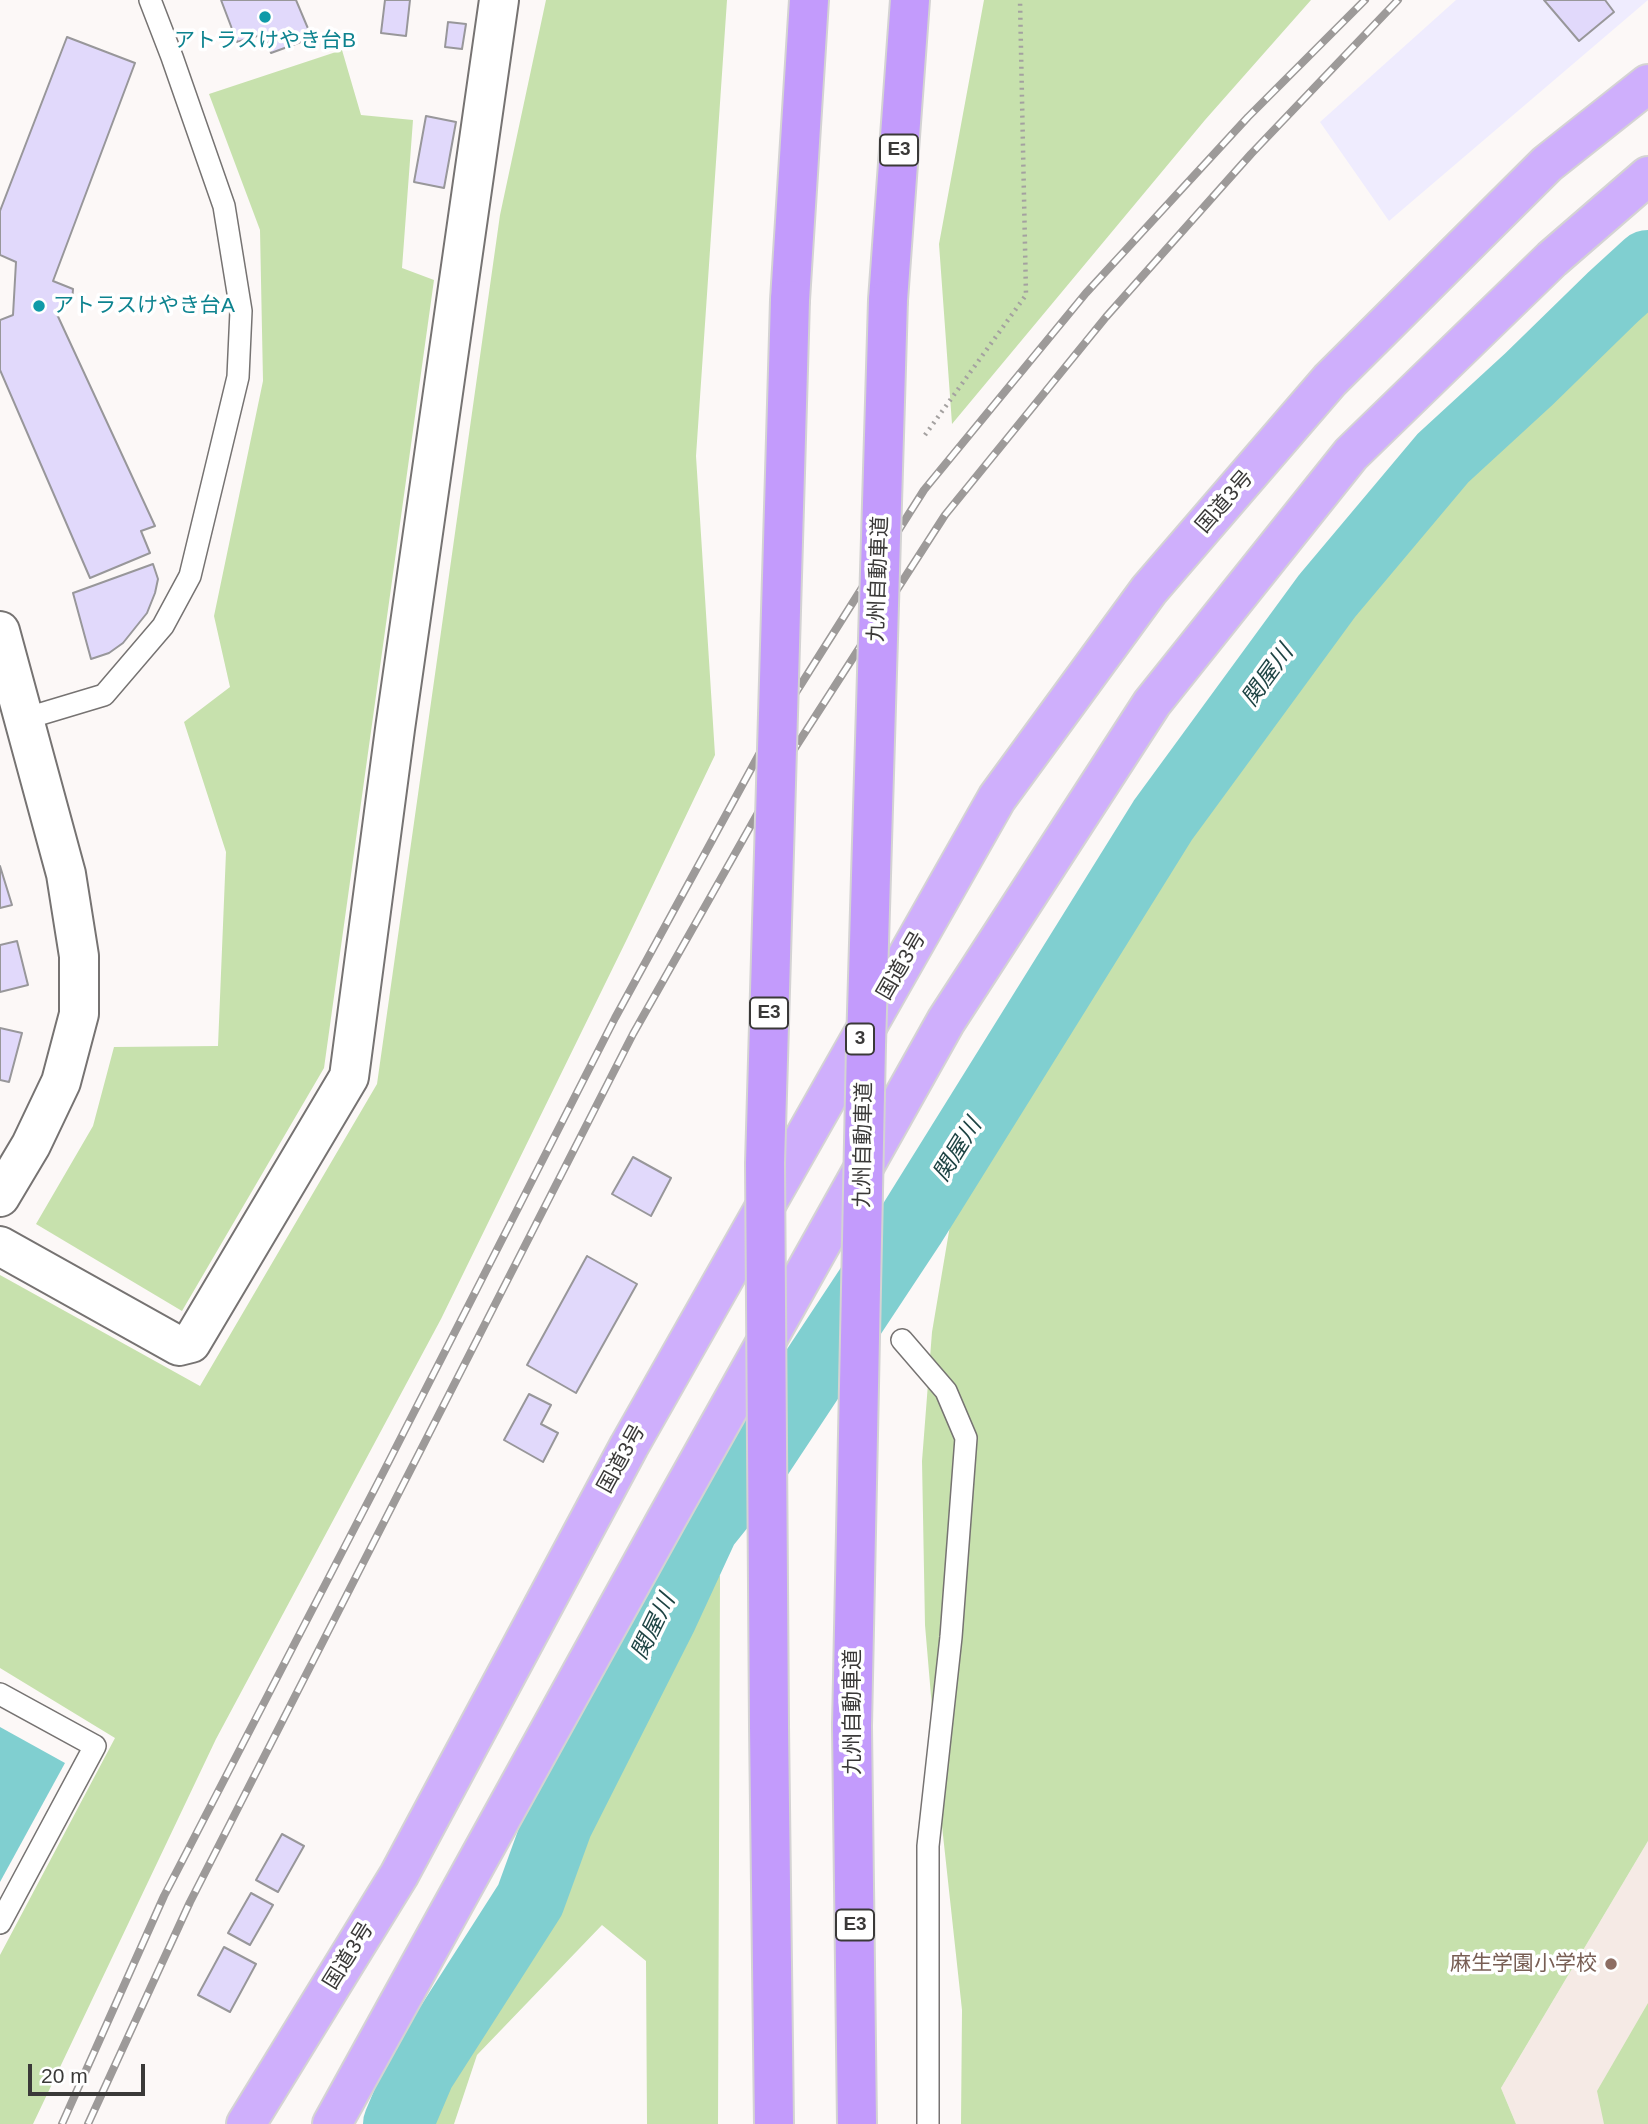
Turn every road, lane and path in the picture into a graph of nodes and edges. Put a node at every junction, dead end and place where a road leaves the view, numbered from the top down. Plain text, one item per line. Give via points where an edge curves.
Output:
1 (149, 0) edge
2 (499, 0) edge
3 (782, 0) edge
4 (809, 0) edge
5 (911, 0) edge
6 (1020, 0) edge
7 (1648, 84) edge
8 (1648, 176) edge
9 (790, 300) junction
10 (923, 437) dead end
11 (0, 631) edge
12 (24, 719) junction
13 (0, 1197) edge
14 (0, 1246) edge
15 (902, 1339) dead end
16 (0, 1694) edge
17 (0, 1923) edge
18 (246, 2124) edge
19 (332, 2124) edge
20 (774, 2124) edge
21 (857, 2124) edge
22 (928, 2124) edge

1 - 12 lane via 224,206 241,311 238,377 190,576 163,626 104,695
2 - 14 street via 349,1077 191,1343 179,1346
3 - 9 highway
4 - 9 highway, E3
5 - 21 highway, 九州自動車道 / E3, bridge via 888,300 866,1059 852,1726
6 - 10 path via 1026,295
7 - 18 highway, 国道3号 / 3 via 1547,164 1330,380 1149,590 997,798 629,1446 399,1875
8 - 19 highway via 1552,259 1351,454 1152,702 946,1021
9 - 20 highway, E3, bridge via 765,1163
11 - 12 street
12 - 13 street via 66,873 79,956 79,1014 61,1082
15 - 22 lane via 946,1391 967,1438 928,1846
16 - 17 lane via 95,1746

